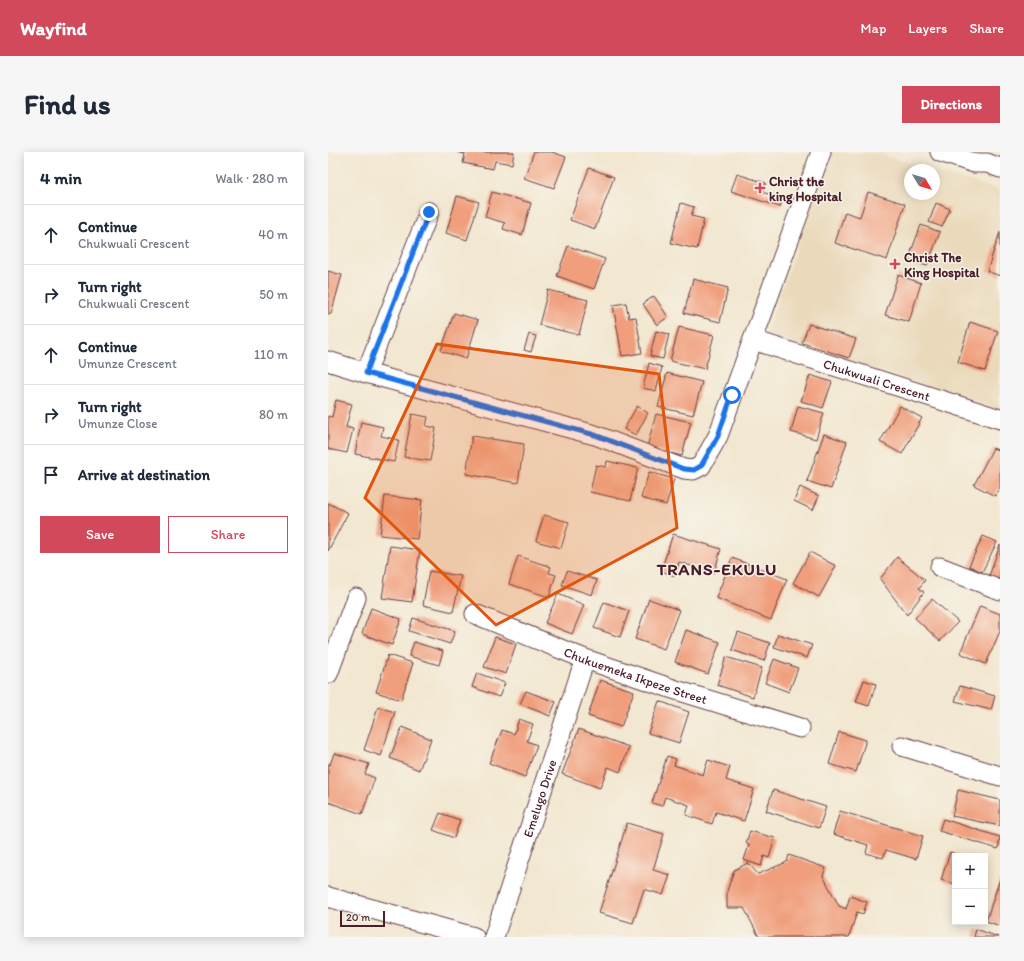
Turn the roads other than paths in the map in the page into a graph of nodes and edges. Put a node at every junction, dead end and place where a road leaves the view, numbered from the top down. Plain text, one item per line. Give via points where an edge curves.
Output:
1 (821, 152) edge
2 (940, 152) edge
3 (994, 161) edge
4 (429, 212) dead end
5 (753, 340) junction
6 (328, 361) edge
7 (366, 373) junction
8 (1000, 419) edge
9 (940, 567) dead end
10 (1000, 590) edge
11 (356, 598) dead end
12 (475, 614) dead end
13 (586, 659) junction
14 (328, 674) edge
15 (800, 728) dead end
16 (902, 746) dead end
17 (1000, 776) edge
18 (328, 897) edge
19 (474, 937) edge
20 (494, 937) edge

1 - 5 street
2 - 3 street via 974,163
4 - 7 street
5 - 7 street via 718,436 701,466 694,470 684,469 595,435
5 - 8 street, Chukwuali Crescent
6 - 7 street
9 - 10 street
11 - 14 street
12 - 13 street, Chukuemeka Ikpeze Street
13 - 15 street, Chukuemeka Ikpeze Street
13 - 20 street, Emelugo Drive
16 - 17 street
18 - 19 street

